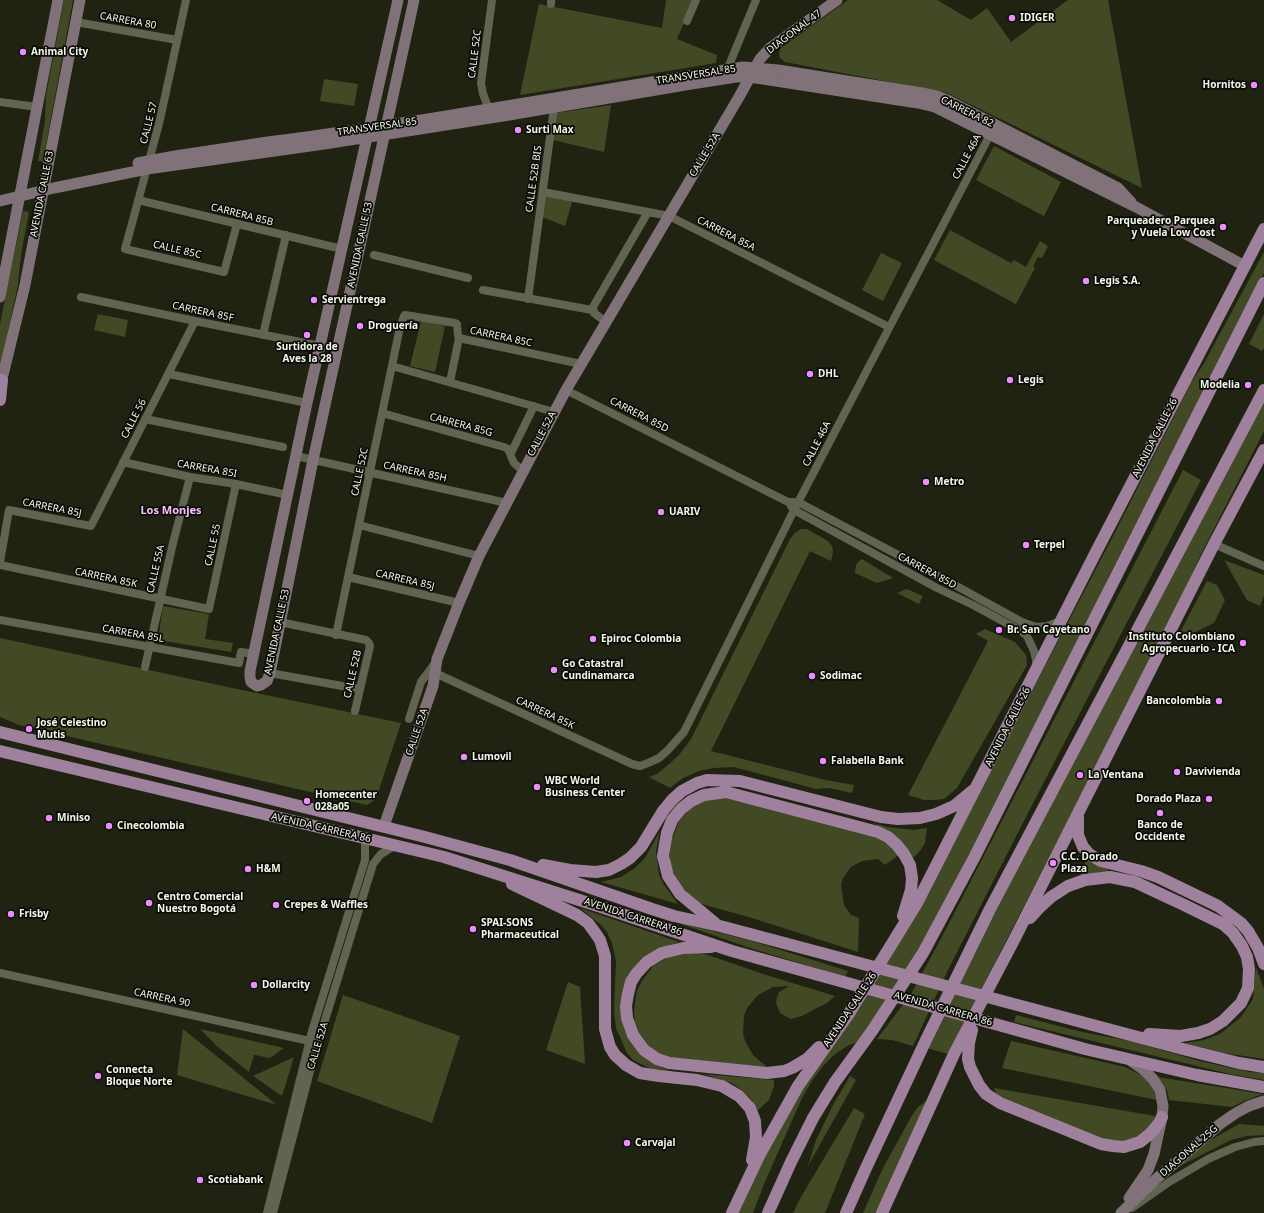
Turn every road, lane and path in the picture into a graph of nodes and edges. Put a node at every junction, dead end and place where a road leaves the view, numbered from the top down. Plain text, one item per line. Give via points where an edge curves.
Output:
1 (58, 0) edge
2 (80, 0) edge
3 (186, 0) edge
4 (398, 0) edge
5 (414, 0) edge
6 (492, 0) edge
7 (696, 0) edge
8 (756, 0) edge
9 (837, 0) edge
10 (687, 21) dead end
11 (76, 22) junction
12 (177, 40) junction
13 (727, 70) junction
14 (752, 72) junction
15 (0, 102) edge
16 (37, 107) junction
17 (554, 108) junction
18 (489, 109) junction
19 (503, 111) junction
20 (385, 130) junction
21 (992, 130) junction
22 (368, 133) junction
23 (148, 165) junction
24 (44, 187) junction
25 (20, 192) junction
26 (543, 192) junction
27 (0, 193) edge
28 (138, 200) junction
29 (0, 201) edge
30 (648, 212) junction
31 (669, 216) junction
32 (237, 224) junction
33 (1264, 229) edge
34 (286, 235) junction
35 (125, 249) joint
36 (342, 249) junction
37 (374, 255) dead end
38 (1245, 266) junction
39 (468, 278) dead end
40 (1264, 283) edge
41 (483, 290) dead end
42 (0, 297) edge
43 (81, 297) dead end
44 (528, 299) junction
45 (592, 310) junction
46 (405, 314) joint
47 (195, 321) junction
48 (606, 322) junction
49 (889, 327) junction
50 (263, 335) junction
51 (459, 338) junction
52 (320, 346) junction
53 (581, 364) junction
54 (392, 366) junction
55 (169, 374) junction
56 (450, 382) junction
57 (1, 384) edge
58 (566, 390) junction
59 (1264, 390) edge
60 (0, 400) edge
61 (307, 404) junction
62 (534, 406) junction
63 (554, 412) junction
64 (382, 413) junction
65 (145, 419) junction
66 (1264, 444) edge
67 (283, 447) dead end
68 (1264, 450) edge
69 (511, 453) junction
70 (296, 456) junction
71 (313, 460) junction
72 (123, 462) junction
73 (1254, 469) junction
74 (523, 471) junction
75 (370, 473) junction
76 (190, 477) junction
77 (236, 484) junction
78 (288, 495) junction
79 (788, 502) junction
80 (798, 502) junction
81 (507, 503) junction
82 (794, 510) junction
83 (358, 525) junction
84 (90, 526) joint
85 (1214, 544) junction
86 (479, 556) junction
87 (0, 562) edge
88 (0, 565) edge
89 (1264, 566) edge
90 (348, 577) junction
91 (160, 599) junction
92 (459, 603) junction
93 (209, 609) joint
94 (0, 620) edge
95 (280, 622) junction
96 (1061, 622) junction
97 (336, 634) junction
98 (150, 647) junction
99 (254, 654) junction
100 (437, 659) junction
101 (145, 667) dead end
102 (1036, 671) junction
103 (270, 673) junction
104 (435, 673) junction
105 (359, 689) junction
106 (355, 711) dead end
107 (409, 719) dead end
108 (0, 732) edge
109 (0, 751) edge
110 (648, 763) joint
111 (979, 784) junction
112 (1078, 812) junction
113 (384, 826) junction
114 (364, 838) junction
115 (396, 846) junction
116 (510, 860) junction
117 (475, 866) junction
118 (720, 926) junction
119 (1014, 940) junction
120 (891, 947) junction
121 (726, 949) junction
122 (1264, 964) edge
123 (0, 973) edge
124 (980, 1007) junction
125 (850, 1012) junction
126 (1122, 1032) junction
127 (309, 1041) junction
128 (319, 1043) junction
129 (1131, 1060) junction
130 (1264, 1067) edge
131 (1264, 1087) edge
132 (1264, 1101) edge
133 (1162, 1117) junction
134 (1264, 1141) edge
135 (746, 1181) junction
136 (267, 1213) edge
137 (273, 1213) edge
138 (732, 1213) edge
139 (768, 1213) edge
140 (846, 1213) edge
141 (882, 1213) edge
142 (1122, 1213) edge

1 - 16 street
2 - 11 street, AVENIDA CALLE 63
3 - 12 street, CALLE 57
4 - 22 street, AVENIDA CALLE 53
5 - 20 street, AVENIDA CALLE 53
6 - 18 street, CALLE 52C via 481,83
7 - 10 street
8 - 13 street
9 - 14 street, DIAGONAL 47 via 770,48
11 - 12 street, CARRERA 80
11 - 24 street, AVENIDA CALLE 63
12 - 23 street, CALLE 57
13 - 14 street, TRANSVERSAL 85 via 743,67
13 - 19 street, TRANSVERSAL 85
14 - 17 street, TRANSVERSAL 85
14 - 21 street, CARRERA 82 via 778,70 922,93 947,100
14 - 31 street, CALLE 52A
15 - 16 street
16 - 25 street
17 - 19 street, TRANSVERSAL 85
17 - 26 street, CALLE 52B BIS
18 - 19 street, TRANSVERSAL 85
18 - 20 street, TRANSVERSAL 85
19 - 20 street, TRANSVERSAL 85
20 - 22 street, TRANSVERSAL 85
20 - 71 street, AVENIDA CALLE 53
21 - 38 street, CARRERA 82 via 1118,188 1136,207
21 - 49 street, CALLE 46A
22 - 23 street, TRANSVERSAL 85 via 268,142
22 - 36 street, AVENIDA CALLE 53
23 - 24 street, TRANSVERSAL 85
23 - 28 street, CALLE 57
24 - 25 street, TRANSVERSAL 85
24 - 57 street, AVENIDA CALLE 63 via 25,285
25 - 27 street, TRANSVERSAL 85
25 - 29 street, TRANSVERSAL 85
25 - 42 street
26 - 30 street, CARRERA 85A
26 - 44 street, CALLE 52B BIS
28 - 32 street, CARRERA 85B
28 - 35 street, CALLE 57
30 - 31 street, CARRERA 85A
30 - 45 street
31 - 48 street, CALLE 52A
31 - 49 street, CARRERA 85A
32 - 34 street, CARRERA 85B
32 - 35 street, CALLE 85C via 224,272
33 - 38 main road, AVENIDA CALLE 26
34 - 36 street, CARRERA 85B
34 - 50 street
36 - 52 street, AVENIDA CALLE 53
37 - 39 street
38 - 96 main road, AVENIDA CALLE 26
40 - 139 main road via 923,953 813,1118
41 - 44 street
43 - 47 street, CARRERA 85F
44 - 45 street
45 - 48 street
46 - 51 street, CARRERA 85C via 455,322
46 - 54 street, CALLE 52C
47 - 50 street, CARRERA 85F
47 - 55 street, CALLE 56
48 - 53 street, CALLE 52A
49 - 80 street, CALLE 46A
50 - 52 street, CARRERA 85F
51 - 53 street, CARRERA 85C
51 - 56 street
52 - 61 street, AVENIDA CALLE 53
53 - 58 street, CALLE 52A
54 - 56 street
54 - 64 street, CALLE 52C
55 - 61 street
55 - 65 street, CALLE 56
56 - 62 street
57 - 60 main road
58 - 63 street, CALLE 52A
58 - 79 street, CARRERA 85D
59 - 140 main road via 990,909
61 - 70 street, AVENIDA CALLE 53
62 - 63 street
62 - 69 street
63 - 74 street, CALLE 52A
64 - 69 street, CARRERA 85G via 504,447
64 - 75 street, CALLE 52C
65 - 67 street
65 - 72 street, CALLE 56
66 - 73 main road
68 - 73 main road
69 - 74 street via 514,463
70 - 71 street, CARRERA 85H
70 - 78 street, AVENIDA CALLE 53
71 - 75 street, CARRERA 85H
71 - 95 street, AVENIDA CALLE 53
72 - 76 street, CARRERA 85I
72 - 84 street, CALLE 56
73 - 85 main road
74 - 81 street, CALLE 52A
75 - 81 street, CARRERA 85H
75 - 83 street, CALLE 52C
76 - 77 street, CARRERA 85I
76 - 91 street, CALLE 55A
77 - 78 street, CARRERA 85I
77 - 93 street, CALLE 55
78 - 99 street, AVENIDA CALLE 53
79 - 80 street, CARRERA 85D
79 - 82 street, CARRERA 85D
80 - 82 street, CALLE 46A
80 - 96 street, CARRERA 85D via 1022,622 1036,627
81 - 86 street, CALLE 52A
82 - 102 street, CARRERA 85D via 1021,631 1027,636 1034,651
82 - 110 street, CALLE 46A via 684,732 659,758
83 - 86 street
83 - 90 street, CALLE 52C
84 - 87 street, CARRERA 85J via 9,510
85 - 89 street
85 - 112 main road
86 - 92 street, CALLE 52A
88 - 91 street, CARRERA 85K
90 - 92 street, CARRERA 85J
90 - 97 street, CALLE 52C
91 - 93 street, CARRERA 85K
91 - 98 street, CALLE 55A
92 - 100 street, CALLE 52A
94 - 98 street, CARRERA 85L
95 - 97 street
95 - 103 street, AVENIDA CALLE 53
96 - 102 main road, AVENIDA CALLE 26
97 - 105 street, CALLE 52B via 366,640 369,643
98 - 99 street, CARRERA 85L via 239,663 241,652
98 - 101 street, CALLE 55A
99 - 103 street, AVENIDA CALLE 53 via 251,682 257,686 261,685 267,681
100 - 104 street, CALLE 52A
100 - 107 street via 421,682
102 - 111 main road, AVENIDA CALLE 26
103 - 105 street
104 - 110 street, CARRERA 85K via 632,764 640,766
104 - 113 street, CALLE 52A via 433,686
105 - 106 street, CALLE 52B
108 - 113 main road, AVENIDA CARRERA 86
109 - 114 main road, AVENIDA CARRERA 86
111 - 116 main road via 966,797 943,811 928,816 898,819 881,817 740,781 707,780 682,791 672,800 641,847 630,858 609,870 570,870
111 - 120 main road, AVENIDA CALLE 26 via 918,903
112 - 119 main road
112 - 122 main road via 1078,835 1089,854 1101,861 1158,877 1223,909 1248,931
113 - 116 main road, AVENIDA CARRERA 86
114 - 115 main road, AVENIDA CARRERA 86
114 - 127 street, CALLE 52A via 365,860
115 - 117 main road, AVENIDA CARRERA 86
115 - 128 street, CALLE 52A via 381,854 373,864
116 - 118 main road, AVENIDA CARRERA 86 via 652,909
117 - 121 main road, AVENIDA CARRERA 86
117 - 135 main road via 576,915 592,927 600,940 604,956 606,1038 610,1047 626,1065 640,1073 697,1080 722,1086 745,1102 753,1115 756,1128 756,1144
118 - 120 main road via 680,894 668,876 663,856 667,833 672,820 681,809 704,795 726,792 878,832 897,844 910,865 912,878 909,900
118 - 126 main road, AVENIDA CARRERA 86
119 - 124 main road
119 - 126 main road via 1040,907 1061,890 1079,881 1110,877 1135,882 1222,924 1233,934 1247,957 1248,988 1241,1003 1223,1021 1210,1029 1181,1036
120 - 125 main road, AVENIDA CALLE 26
121 - 125 main road via 673,949 646,962 641,968 631,982 626,1006 633,1035 644,1050 669,1063 746,1072 784,1071 806,1059
121 - 129 main road, AVENIDA CARRERA 86
123 - 127 street, CARRERA 90
124 - 133 main road via 969,1044 968,1059 979,1085 986,1094 1000,1103 1102,1144 1124,1147 1140,1142
124 - 141 main road via 954,1054
125 - 135 main road, AVENIDA CALLE 26 via 798,1086
126 - 130 main road, AVENIDA CARRERA 86 via 1239,1063
127 - 128 street, CARRERA 90
127 - 136 street, CALLE 52A
128 - 137 street, CALLE 52A
129 - 131 main road, AVENIDA CARRERA 86
129 - 133 street, DIAGONAL 25G via 1153,1079 1160,1090
132 - 142 street, DIAGONAL 25G via 1243,1109 1220,1124 1155,1180
133 - 142 street, DIAGONAL 25G via 1151,1163
134 - 142 street via 1235,1147 1208,1159
135 - 138 main road, AVENIDA CALLE 26

